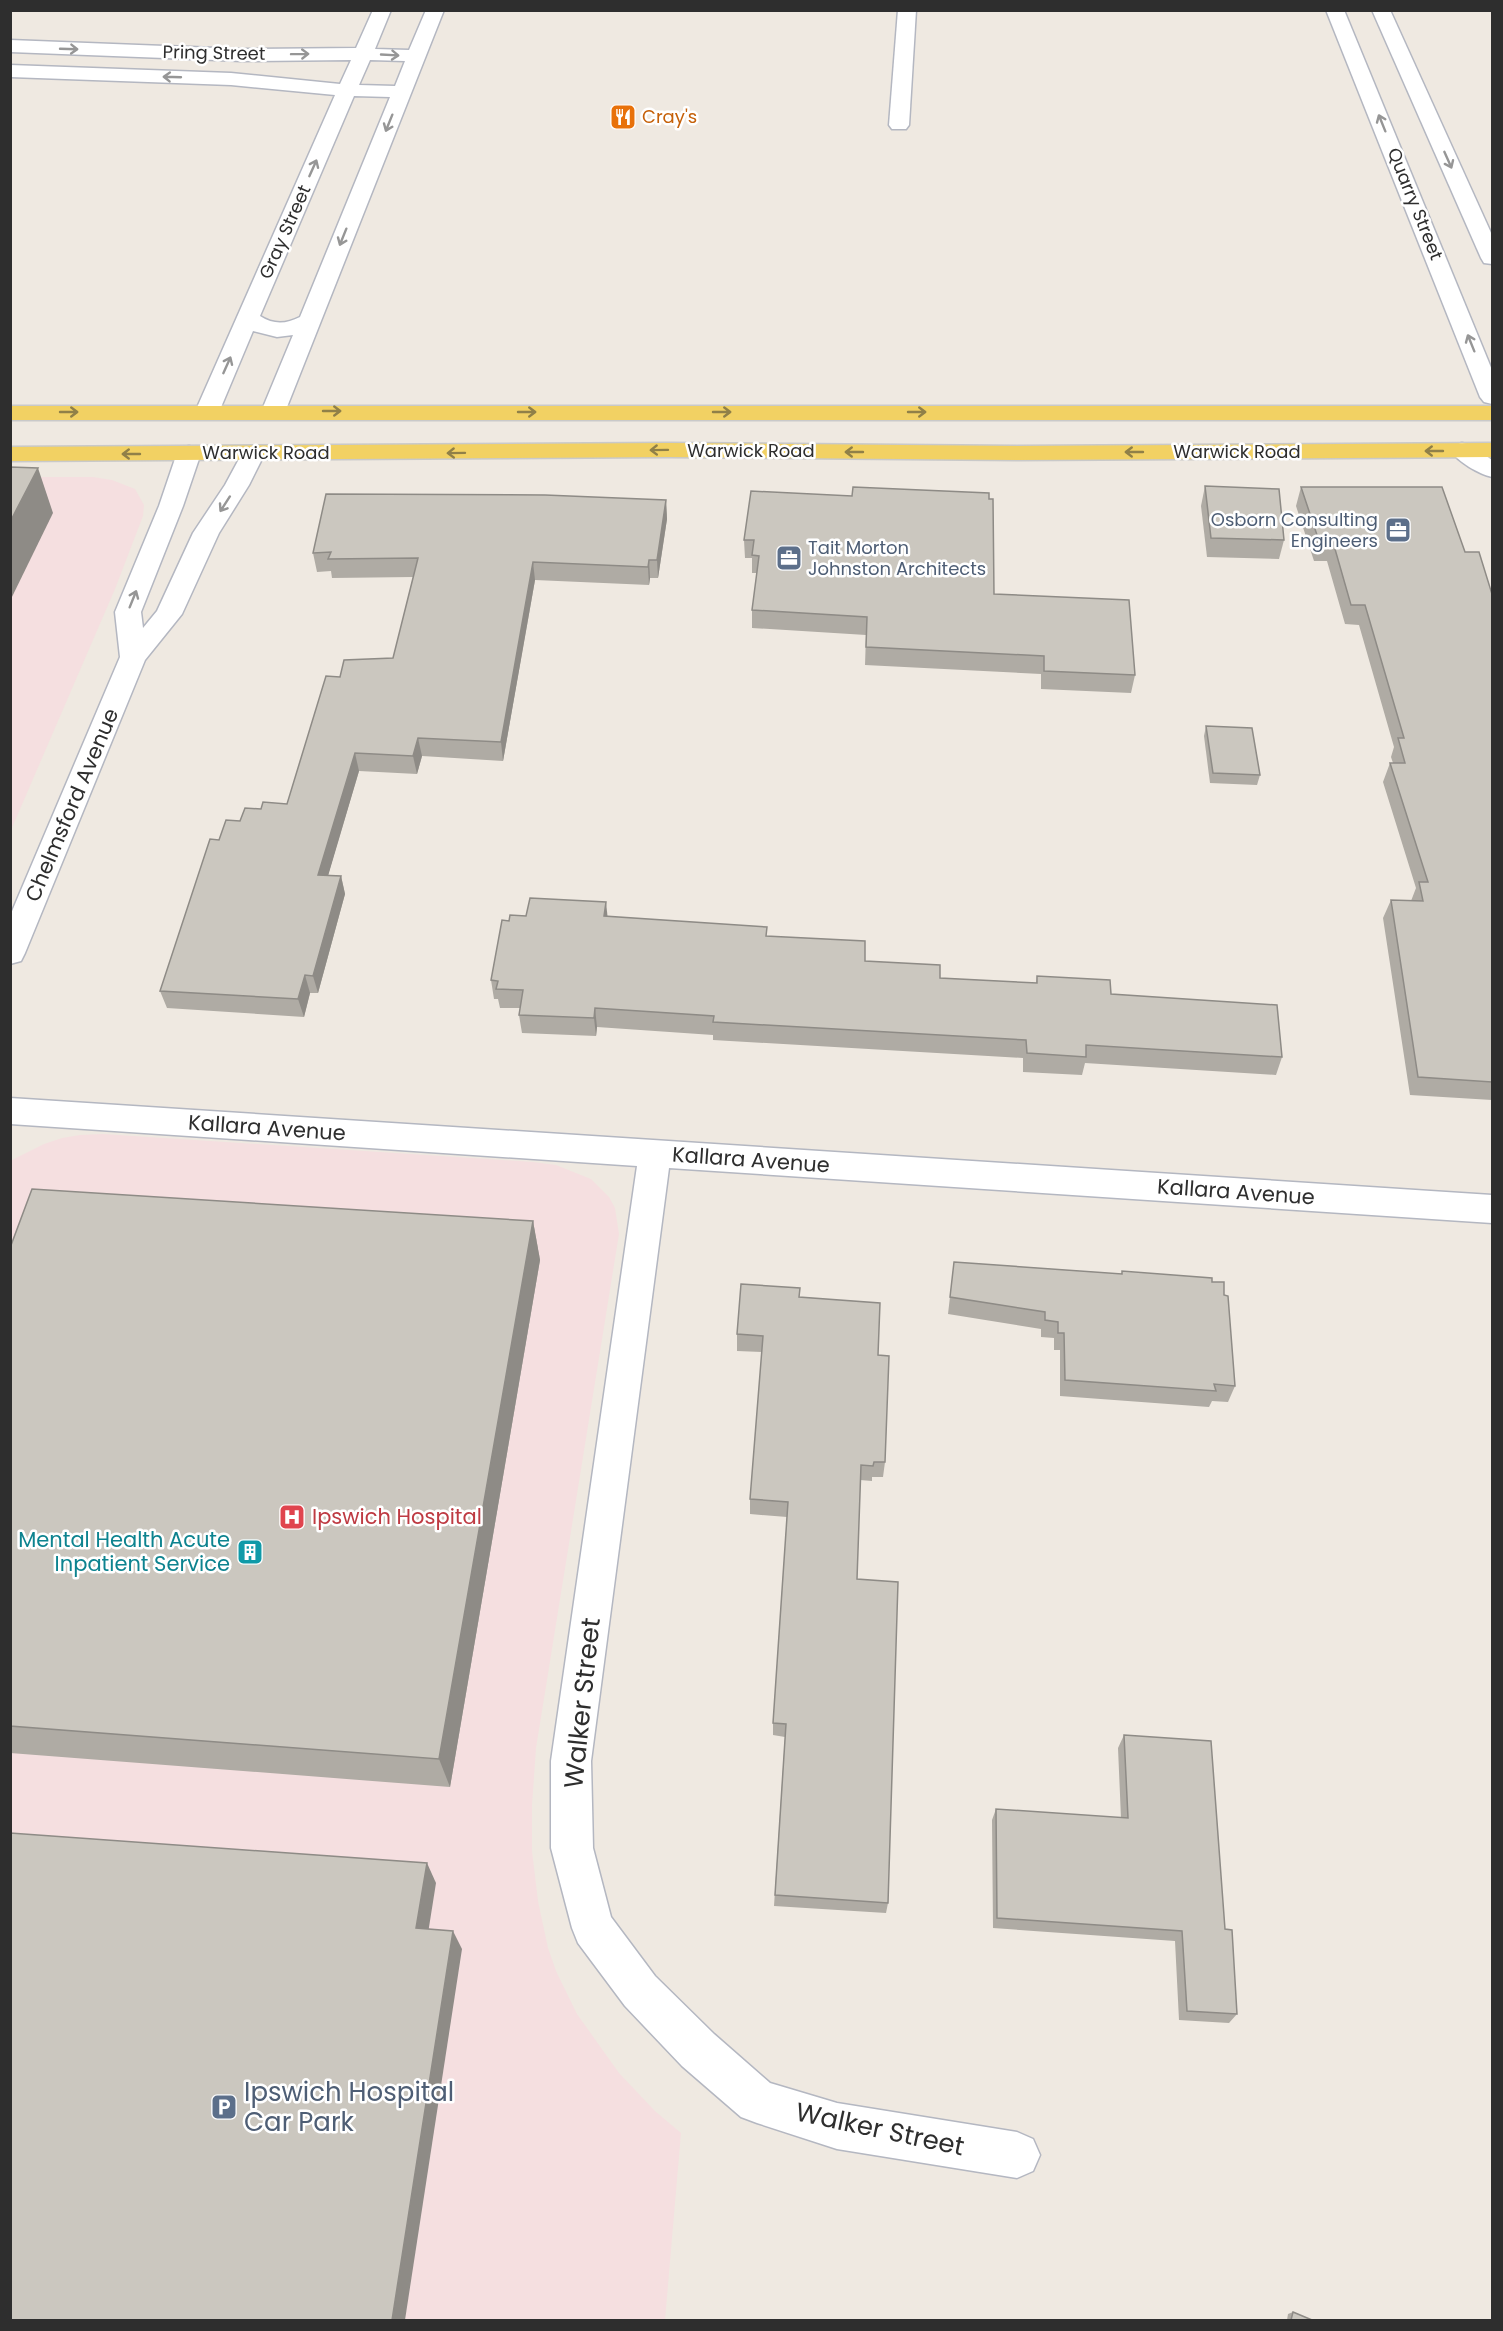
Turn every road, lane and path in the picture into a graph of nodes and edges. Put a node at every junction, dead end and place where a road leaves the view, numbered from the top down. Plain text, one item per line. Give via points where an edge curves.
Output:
1 (382, 10) edge
2 (435, 10) edge
3 (907, 10) edge
4 (1335, 10) edge
5 (1381, 10) edge
6 (10, 46) edge
7 (1353, 50) junction
8 (1400, 50) junction
9 (363, 54) junction
10 (242, 55) junction
11 (417, 56) junction
12 (10, 71) edge
13 (231, 79) junction
14 (347, 90) junction
15 (402, 92) junction
16 (899, 125) dead end
17 (1429, 237) junction
18 (1483, 237) junction
19 (1492, 258) edge
20 (247, 317) junction
21 (309, 321) junction
22 (1492, 397) edge
23 (10, 412) edge
24 (207, 412) junction
25 (273, 412) junction
26 (1492, 413) edge
27 (1462, 450) junction
28 (1492, 450) edge
29 (189, 453) junction
30 (253, 453) junction
31 (10, 454) edge
32 (1492, 470) edge
33 (133, 657) junction
34 (10, 953) edge
35 (10, 1111) edge
36 (655, 1154) junction
37 (1492, 1209) edge
38 (1017, 2155) dead end

1 - 9 street, Gray Street
2 - 11 street
3 - 16 street
4 - 7 street, Quarry Street
5 - 8 street
6 -> 10 street, Pring Street
7 - 8 street
17 -> 7 street, Quarry Street
8 -> 18 street
10 -> 9 street, Pring Street
9 -> 11 street, Pring Street
9 - 14 street, Gray Street
10 - 13 street
11 - 15 street
13 -> 12 street, Pring Street
13 - 14 street, Pring Street
14 - 15 street, Pring Street
20 -> 14 street, Gray Street
15 -> 21 street
17 - 18 street
22 -> 17 street, Quarry Street
18 - 19 street
20 - 21 street via 274,330 291,329
24 -> 20 street, Gray Street
21 - 25 street
23 -> 24 main road, Warwick Road
24 - 25 main road, Warwick Road
24 - 29 main road, Gray Street
25 -> 26 main road, Warwick Road
25 - 30 main road
27 - 28 main road, Warwick Road
27 -> 30 main road, Warwick Road
27 - 32 street
29 - 30 main road, Warwick Road
29 -> 31 main road, Warwick Road
33 -> 29 street, Chelmsford Avenue via 128,612
30 -> 33 street, Chelmsford Avenue via 206,533 169,614
33 - 34 street, Chelmsford Avenue
35 - 36 street, Kallara Avenue
36 - 37 street, Kallara Avenue
36 - 38 street, Walker Street via 571,1761 572,1848 593,1928 640,1991 698,2050 757,2101 837,2126

